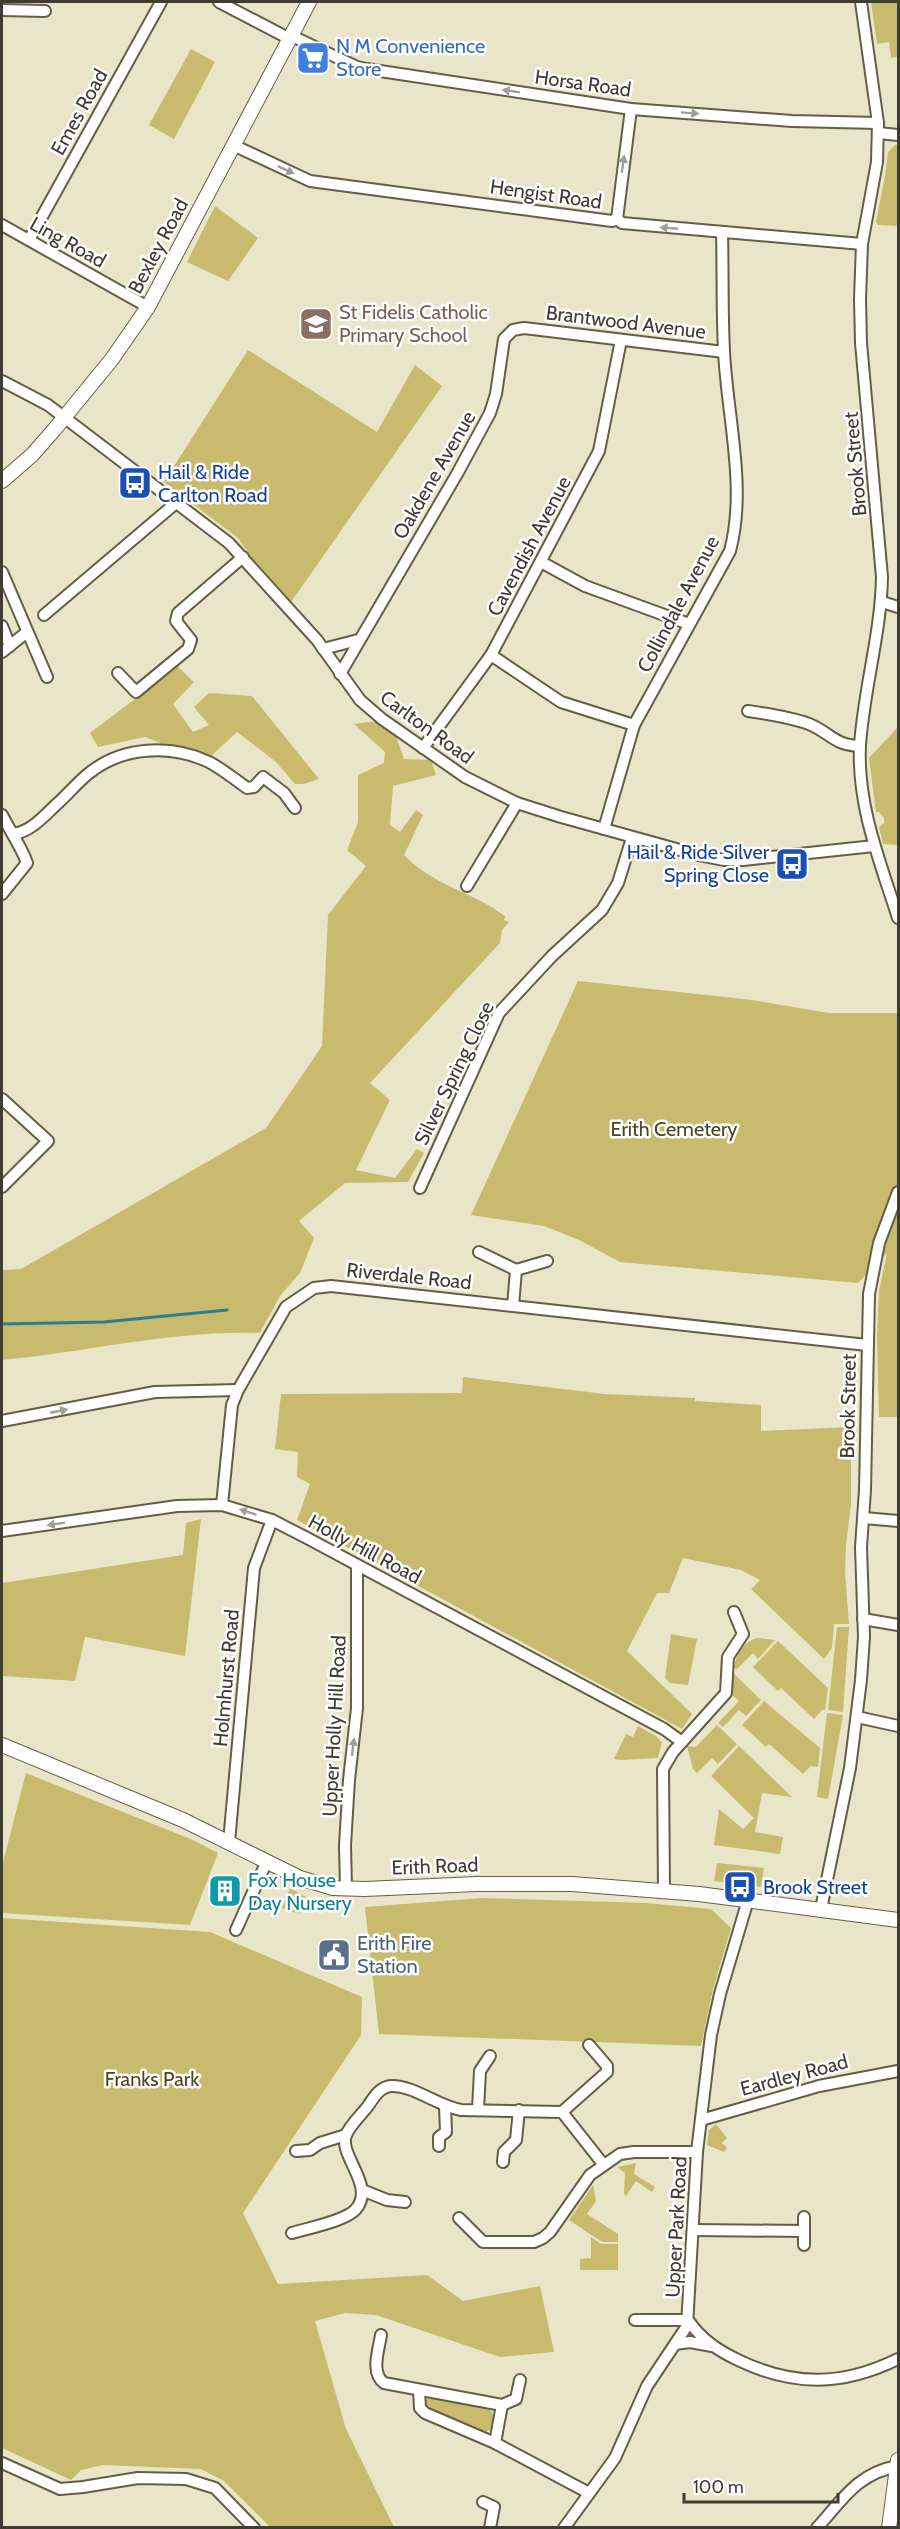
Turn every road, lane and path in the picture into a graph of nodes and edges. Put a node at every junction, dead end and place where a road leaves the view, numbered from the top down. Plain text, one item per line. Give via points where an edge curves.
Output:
1 (161, 2) edge
2 (219, 2) edge
3 (309, 2) edge
4 (861, 2) edge
5 (2, 10) edge
6 (45, 11) dead end
7 (291, 38) junction
8 (631, 109) junction
9 (878, 128) junction
10 (898, 135) edge
11 (233, 145) junction
12 (617, 219) junction
13 (2, 225) edge
14 (722, 232) junction
15 (29, 240) junction
16 (862, 244) junction
17 (148, 308) junction
18 (524, 328) joint
19 (621, 340) junction
20 (724, 352) junction
21 (2, 381) edge
22 (63, 416) junction
23 (2, 480) edge
24 (176, 503) junction
25 (243, 556) junction
26 (541, 562) junction
27 (2, 572) edge
28 (882, 602) junction
29 (898, 606) edge
30 (44, 615) dead end
31 (689, 624) junction
32 (2, 626) edge
33 (27, 632) junction
34 (358, 640) junction
35 (6, 649) edge
36 (323, 650) junction
37 (491, 655) junction
38 (118, 674) dead end
39 (339, 674) junction
40 (46, 677) dead end
41 (748, 711) dead end
42 (634, 725) junction
43 (860, 746) junction
44 (423, 748) junction
45 (517, 803) junction
46 (295, 808) dead end
47 (2, 815) edge
48 (604, 829) junction
49 (14, 834) junction
50 (632, 838) junction
51 (874, 846) junction
52 (467, 886) dead end
53 (2, 894) edge
54 (898, 918) edge
55 (2, 1100) edge
56 (2, 1187) edge
57 (420, 1188) dead end
58 (898, 1192) edge
59 (479, 1251) dead end
60 (547, 1261) dead end
61 (516, 1270) junction
62 (513, 1306) junction
63 (867, 1345) junction
64 (238, 1390) junction
65 (2, 1421) edge
66 (222, 1504) junction
67 (864, 1518) junction
68 (272, 1520) junction
69 (898, 1521) edge
70 (2, 1531) edge
71 (357, 1566) junction
72 (734, 1612) dead end
73 (863, 1619) junction
74 (898, 1625) edge
75 (857, 1718) junction
76 (898, 1726) edge
77 (682, 1742) junction
78 (2, 1745) edge
79 (229, 1842) junction
80 (267, 1861) junction
81 (346, 1889) junction
82 (664, 1890) junction
83 (748, 1900) junction
84 (821, 1909) junction
85 (898, 1920) edge
86 (236, 1930) dead end
87 (589, 2045) dead end
88 (490, 2056) dead end
89 (898, 2070) edge
90 (446, 2106) junction
91 (478, 2109) junction
92 (519, 2110) junction
93 (562, 2112) junction
94 (701, 2120) junction
95 (346, 2135) junction
96 (439, 2146) dead end
97 (296, 2151) dead end
98 (697, 2152) junction
99 (503, 2162) dead end
100 (603, 2164) junction
101 (362, 2190) junction
102 (405, 2202) dead end
103 (804, 2217) dead end
104 (459, 2218) dead end
105 (693, 2230) junction
106 (804, 2232) junction
107 (292, 2233) dead end
108 (804, 2245) dead end
109 (635, 2320) dead end
110 (688, 2320) junction
111 (381, 2335) dead end
112 (675, 2344) junction
113 (712, 2346) junction
114 (898, 2359) edge
115 (520, 2380) dead end
116 (419, 2390) junction
117 (502, 2405) junction
118 (495, 2443) junction
119 (2, 2463) edge
120 (898, 2464) edge
121 (589, 2493) junction
122 (483, 2502) dead end
123 (565, 2527) edge
124 (254, 2528) edge
125 (490, 2528) edge
126 (817, 2528) edge
127 (889, 2528) edge

1 - 15 street, Emes Road
2 - 7 street, Horsa Road
3 - 7 main road, Bexley Road
4 - 9 street, Brook Street
5 - 6 street
8 -> 7 street, Horsa Road via 357,67
7 - 11 main road, Bexley Road
8 -> 9 street, Horsa Road
12 -> 8 street
9 - 10 street, Horsa Road
9 - 16 street, Brook Street via 877,162
11 -> 12 street, Hengist Road via 310,181
11 - 17 main road, Bexley Road
14 -> 12 street, Hengist Road via 622,223
13 - 15 street, Ling Road
14 - 16 street, Hengist Road
14 - 20 street, Collindale Avenue
15 - 17 street, Ling Road
16 - 28 street, Brook Street via 861,343
17 - 22 main road, Bexley Road via 112,359
18 - 19 street, Brantwood Avenue
18 - 34 street, Oakdene Avenue via 513,330 504,339 490,413
19 - 20 street, Brantwood Avenue
19 - 26 street, Cavendish Avenue via 599,451
20 - 31 street, Collindale Avenue via 736,487 734,535 730,551
21 - 22 street, Carlton Road
22 - 23 main road, Bexley Road via 32,455
22 - 24 street, Carlton Road
24 - 25 street, Carlton Road
24 - 30 street
25 - 36 street, Carlton Road
25 - 38 street via 178,613 176,621 191,640 188,649 136,692
26 - 31 street via 585,586
26 - 37 street, Cavendish Avenue
27 - 33 street
28 - 29 street
28 - 43 street, Brook Street
31 - 42 street, Collindale Avenue
32 - 35 street
33 - 35 street
33 - 40 street
34 - 36 street
34 - 39 street, Oakdene Avenue
36 - 39 street, Carlton Road
37 - 42 street via 561,702
37 - 44 street, Cavendish Avenue
39 - 44 street, Carlton Road via 360,700
41 - 43 street via 804,722 836,742
42 - 48 street, Collindale Avenue
43 - 51 street, Brook Street via 863,802
44 - 45 street, Carlton Road via 465,777
45 - 48 street, Carlton Road
45 - 52 street
46 - 49 street via 284,793 262,777 254,787 247,788 210,763 148,749 96,768 39,821
47 - 49 street
48 - 50 street, Carlton Road
49 - 53 street via 27,863
50 - 51 street, Carlton Road via 724,860
50 - 57 street, Silver Spring Close via 618,883 602,910 499,1013
51 - 54 street, Brook Street
55 - 56 street via 48,1141
58 - 63 street, Brook Street via 873,1268
59 - 61 street
60 - 61 street
61 - 62 street
62 - 63 street, Riverdale Road
62 - 64 street, Riverdale Road via 331,1286 314,1288 286,1307
63 - 67 street, Brook Street
65 -> 64 street via 155,1392
64 - 66 street, Riverdale Road via 232,1405
68 -> 66 street, Holly Hill Road
66 -> 70 street, Holly Hill Road via 177,1506
67 - 69 street
67 - 73 street, Brook Street
68 - 71 street, Holly Hill Road
68 - 79 street, Holmhurst Road via 254,1568
71 - 77 street, Holly Hill Road
81 -> 71 street, Upper Holly Hill Road via 345,1845 357,1708
72 - 77 street via 743,1635 728,1657 726,1693
73 - 74 street
73 - 75 street, Brook Street
75 - 76 street
75 - 84 street, Brook Street
77 - 82 street via 666,1761 662,1776
78 - 79 main road, Erith Road
79 - 80 main road, Erith Road
80 - 81 main road, Erith Road via 317,1884
80 - 86 street
81 - 82 main road, Erith Road via 518,1884
82 - 83 main road, Erith Road
83 - 84 main road, Erith Road
83 - 94 street, Upper Park Road via 713,2025
84 - 85 main road, Erith Road
87 - 93 street via 607,2066 607,2072
88 - 91 street via 480,2071
89 - 94 street, Eardley Road via 819,2086
90 - 91 street
90 - 95 street via 404,2088 383,2088
90 - 96 street via 446,2132 439,2137
91 - 92 street
92 - 93 street
92 - 99 street via 516,2140 504,2152
93 - 100 street
94 - 98 street, Upper Park Road
95 - 97 street via 310,2150
95 - 101 street via 346,2146
98 - 100 street via 634,2152 620,2154
98 - 105 street, Upper Park Road
100 - 104 street via 590,2175 550,2232 538,2241 483,2242
101 - 102 street
101 - 107 street via 362,2200 349,2215
103 - 106 street
105 - 106 street
105 - 110 street, Upper Park Road
106 - 108 street
109 - 110 street
110 - 112 street, Upper Park Road
110 - 113 street
111 - 116 street via 376,2370 379,2380
112 - 113 street
112 - 121 street, Upper Park Road via 647,2386 615,2458
113 - 114 street via 758,2369 813,2381 853,2376
115 - 117 street via 516,2399
116 - 117 street
116 - 118 street via 420,2408 425,2413
117 - 118 street
118 - 121 street
119 - 124 street via 60,2489 138,2478 186,2479 215,2488
120 - 126 street via 859,2481
120 - 127 main road
121 - 123 street, Upper Park Road
122 - 125 street via 494,2507

